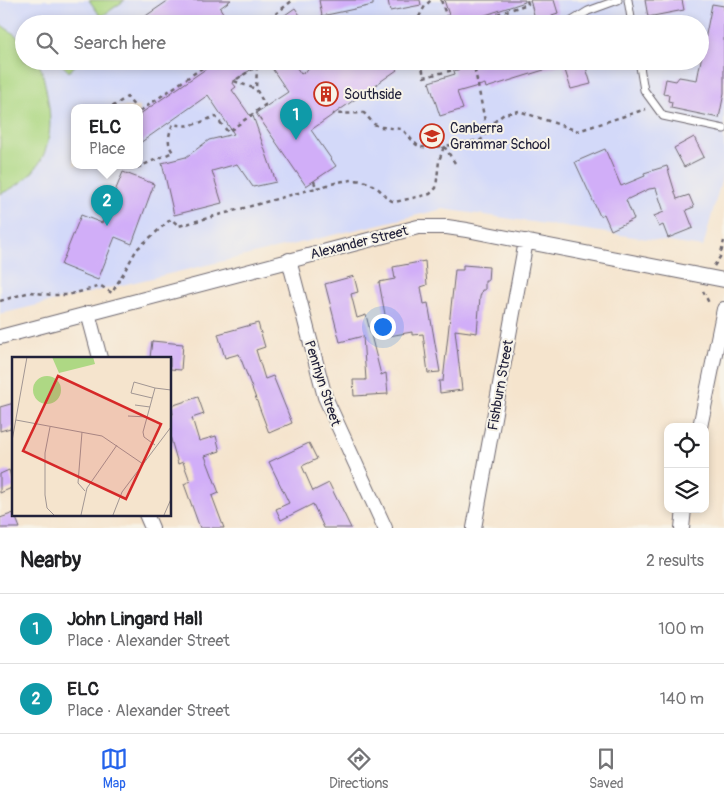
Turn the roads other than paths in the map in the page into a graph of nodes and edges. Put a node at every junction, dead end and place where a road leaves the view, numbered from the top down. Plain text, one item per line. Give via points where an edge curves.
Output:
1 (618, 0) edge
2 (628, 0) edge
3 (582, 15) edge
4 (630, 15) edge
5 (641, 70) edge
6 (724, 129) edge
7 (526, 241) junction
8 (288, 260) junction
9 (724, 280) edge
10 (724, 308) edge
11 (88, 313) junction
12 (0, 336) edge
13 (100, 357) edge
14 (701, 423) edge
15 (684, 513) edge
16 (147, 516) edge
17 (152, 528) edge
18 (385, 528) edge
19 (474, 528) edge
20 (682, 528) edge

1 - 3 lane
2 - 4 lane
5 - 6 lane via 644,90 663,116
7 - 8 street, Alexander Street via 447,227 418,227
7 - 9 street, Alexander Street via 697,272
7 - 19 street, Fishburn Street
8 - 11 street, Alexander Street
8 - 18 street, Penrhyn Street via 325,397
10 - 14 street
11 - 12 street, Alexander Street
11 - 13 street
15 - 20 street
16 - 17 street

